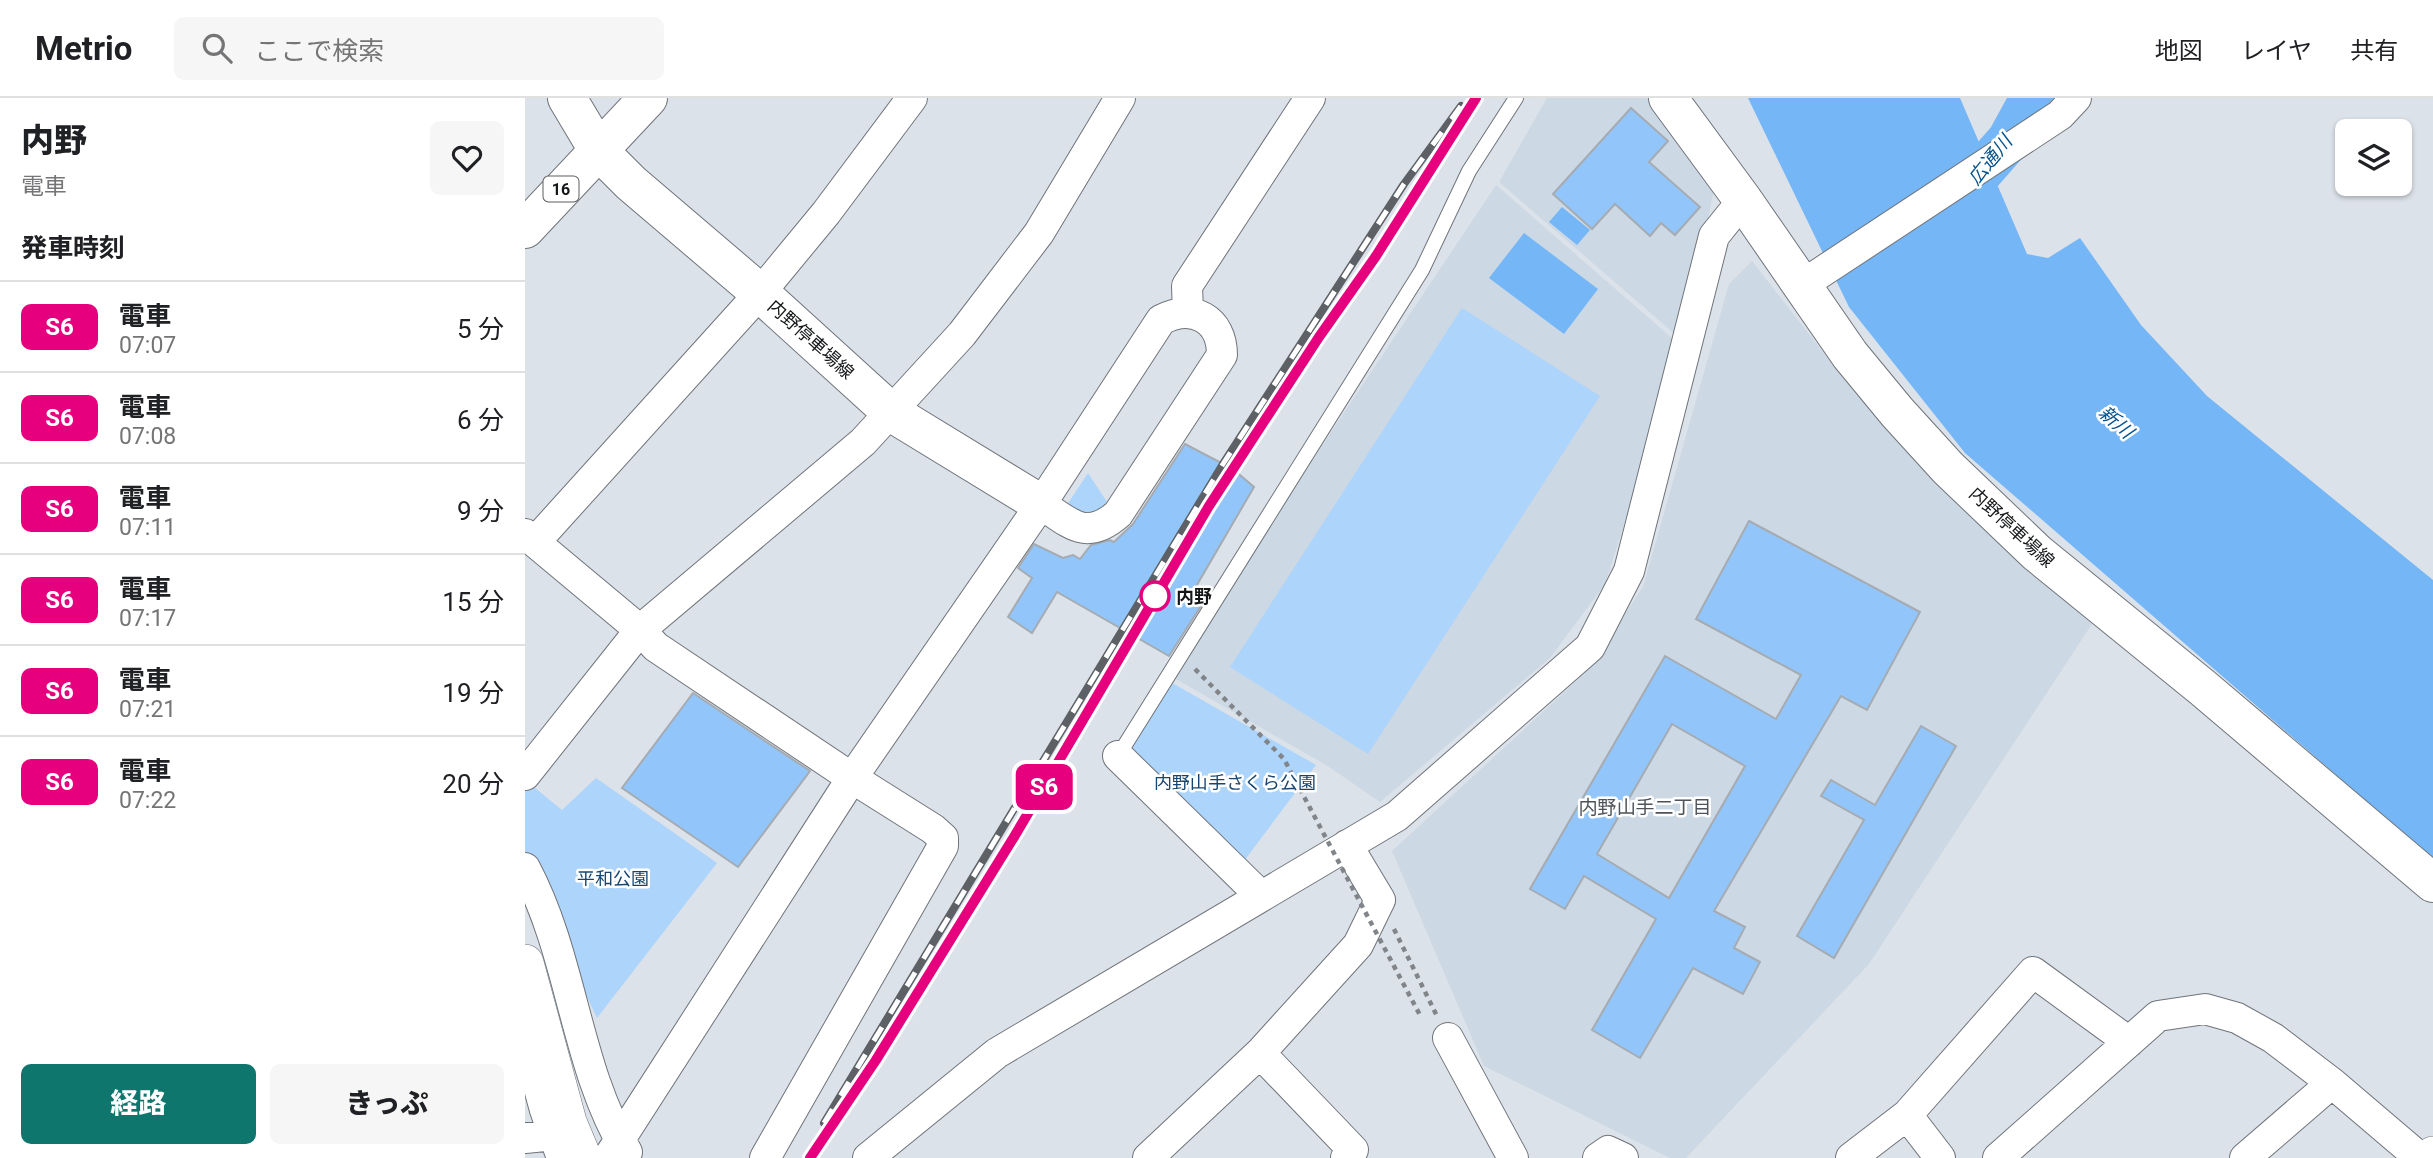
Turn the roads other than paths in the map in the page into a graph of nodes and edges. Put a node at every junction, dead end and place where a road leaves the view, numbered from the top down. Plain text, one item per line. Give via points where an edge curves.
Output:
1 (567, 98) edge
2 (648, 98) edge
3 (912, 98) edge
4 (1120, 98) edge
5 (1310, 98) edge
6 (1517, 98) edge
7 (1668, 98) edge
8 (2068, 106) edge
9 (598, 150) junction
10 (1743, 200) junction
11 (525, 229) edge
12 (1802, 285) junction
13 (759, 293) junction
14 (1188, 312) junction
15 (892, 413) junction
16 (1041, 504) junction
17 (530, 538) edge
18 (640, 630) junction
19 (1118, 756) joint
20 (525, 775) edge
21 (852, 778) junction
22 (1347, 845) junction
23 (525, 868) edge
24 (2433, 883) edge
25 (1261, 895) junction
26 (525, 963) edge
27 (525, 1037) edge
28 (1448, 1038) dead end
29 (2129, 1042) junction
30 (1261, 1053) junction
31 (2332, 1083) junction
32 (1907, 1115) junction
33 (547, 1144) edge
34 (619, 1152) edge
35 (583, 1158) edge
36 (765, 1158) edge
37 (868, 1158) edge
38 (1148, 1158) edge
39 (1346, 1158) edge
40 (1513, 1158) edge
41 (1598, 1158) edge
42 (1623, 1158) edge
43 (1851, 1158) edge
44 (1940, 1158) edge
45 (1998, 1158) edge
46 (2245, 1158) edge
47 (2420, 1158) edge

1 - 9 main road, 内野停車場線
2 - 9 main road
3 - 13 street
4 - 15 street via 1039,233 962,334
5 - 14 street via 1187,286
6 - 19 lane via 1469,171 1422,270
7 - 10 main road, 内野停車場線
8 - 12 street
9 - 11 main road, 16
9 - 13 main road, 内野停車場線
10 - 12 main road, 内野停車場線
10 - 22 street via 1714,236 1629,571 1590,647 1397,816
12 - 24 main road, 内野停車場線 via 1897,412 2027,543
13 - 15 main road, 内野停車場線
13 - 17 street
14 - 16 street via 1161,320
14 - 16 street via 1206,319 1217,330 1222,355 1118,513 1106,524 1088,528 1071,525
15 - 16 main road, 内野停車場線
15 - 18 street
16 - 21 street
17 - 18 street
18 - 20 street
18 - 21 street via 656,647
19 - 25 street
21 - 34 street
21 - 36 street via 933,829 943,838 943,846
22 - 25 street
22 - 30 street via 1380,900 1358,945
23 - 34 street via 556,939
25 - 37 street via 997,1052
26 - 35 street via 568,1122
27 - 33 street
28 - 40 street
29 - 31 street via 2158,1016 2205,1009 2237,1018 2273,1038
29 - 32 street via 2033,972
29 - 45 street
30 - 38 street
30 - 39 street via 1353,1150
31 - 46 street
31 - 47 street
32 - 43 street
32 - 44 street
41 - 42 street via 1608,1151

